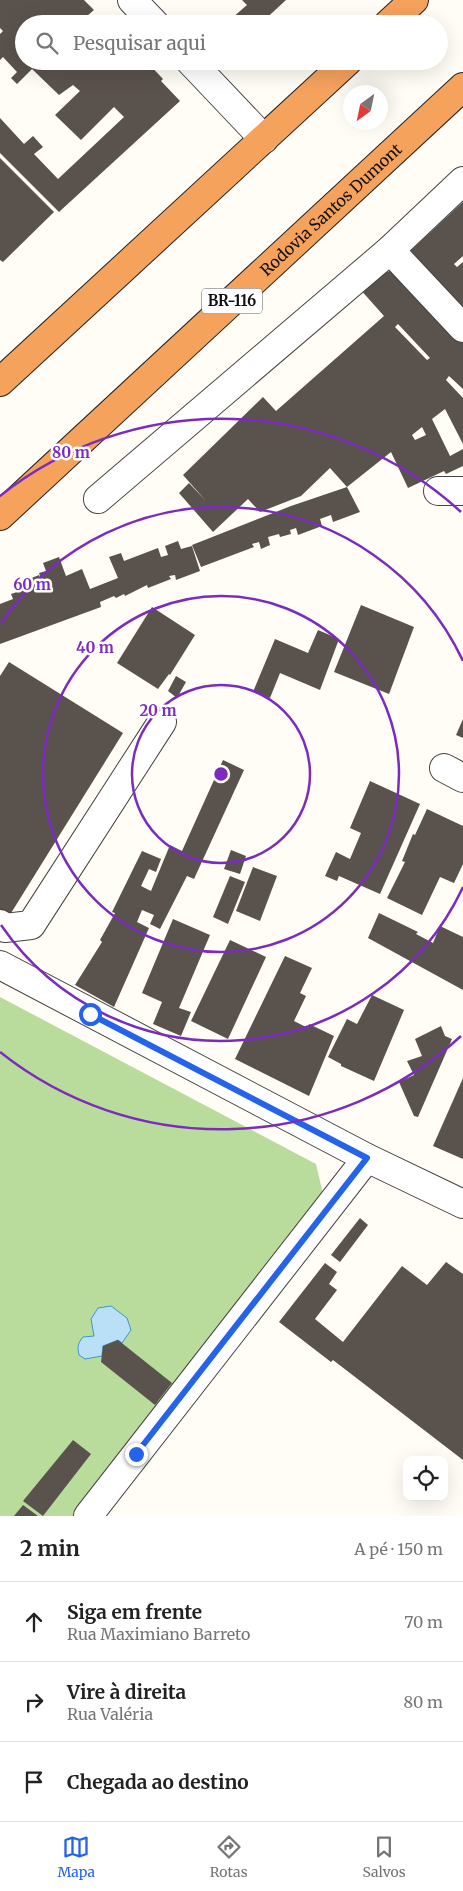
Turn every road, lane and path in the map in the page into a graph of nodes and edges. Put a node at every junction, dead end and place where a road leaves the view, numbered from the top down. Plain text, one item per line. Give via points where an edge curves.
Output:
1 (132, 0) edge
2 (414, 0) edge
3 (146, 15) edge
4 (398, 15) edge
5 (199, 70) edge
6 (338, 70) edge
7 (463, 87) edge
8 (264, 139) junction
9 (463, 181) edge
10 (390, 250) junction
11 (463, 328) edge
12 (0, 382) edge
13 (98, 499) dead end
14 (0, 516) edge
15 (162, 722) dead end
16 (0, 924) edge
17 (0, 965) edge
18 (367, 1158) junction
19 (463, 1204) edge
20 (88, 1516) edge

1 - 3 street
2 - 4 highway
5 - 8 street
6 - 8 highway
7 - 14 highway, Rodovia Santos Dumont / BR-116
8 - 12 highway
9 - 10 street
10 - 11 street
10 - 13 street
15 - 16 street via 31,925 5,928
17 - 18 street
18 - 19 street
18 - 20 street

